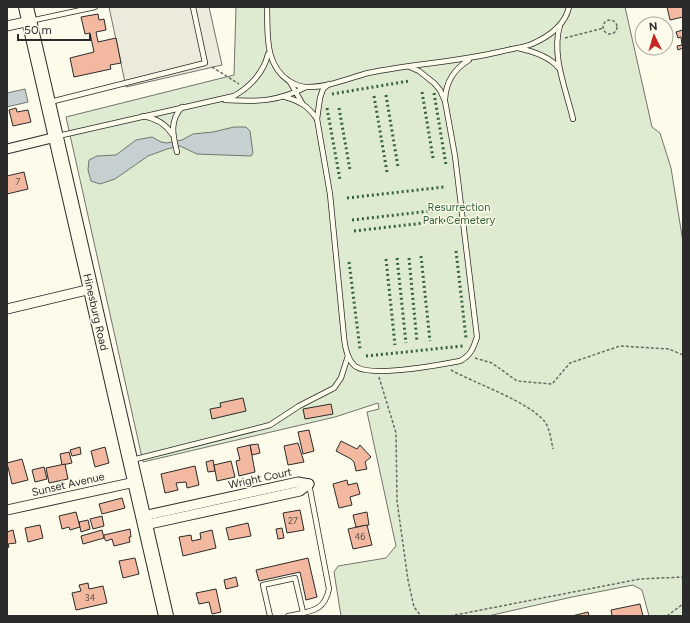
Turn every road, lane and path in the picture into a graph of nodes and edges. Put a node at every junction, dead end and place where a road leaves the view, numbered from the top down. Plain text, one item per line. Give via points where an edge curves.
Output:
1 (26, 7) edge
2 (95, 7) edge
3 (193, 7) edge
4 (267, 7) edge
5 (569, 7) edge
6 (30, 21) junction
7 (561, 23) junction
8 (7, 26) edge
9 (604, 28) junction
10 (558, 40) junction
11 (517, 48) junction
12 (268, 52) junction
13 (470, 59) junction
14 (205, 63) junction
15 (410, 67) junction
16 (561, 73) junction
17 (290, 82) junction
18 (329, 84) junction
19 (306, 87) junction
20 (245, 88) junction
21 (296, 92) junction
22 (285, 97) junction
23 (221, 100) junction
24 (445, 101) junction
25 (302, 102) junction
26 (48, 103) junction
27 (183, 106) junction
28 (140, 116) junction
29 (317, 119) junction
30 (573, 119) dead end
31 (173, 136) junction
32 (56, 137) junction
33 (7, 149) edge
34 (177, 152) dead end
35 (91, 289) junction
36 (7, 309) edge
37 (683, 355) edge
38 (348, 356) junction
39 (468, 357) junction
40 (443, 364) junction
41 (378, 372) junction
42 (553, 449) dead end
43 (130, 461) junction
44 (135, 482) junction
45 (309, 484) joint
46 (7, 510) edge
47 (144, 521) junction
48 (683, 577) edge
49 (683, 604) edge
50 (303, 612) junction
51 (163, 615) edge
52 (270, 616) edge
53 (288, 616) edge
54 (421, 616) edge
55 (450, 616) edge
56 (668, 616) edge

1 - 6 main road, Hinesburg Road
2 - 6 lane
3 - 14 lane
4 - 12 lane
5 - 7 lane
6 - 8 street
6 - 26 main road, Hinesburg Road
7 - 10 lane
7 - 11 lane via 542,39
9 - 9 path via 608,21 614,21 617,25 616,30 611,33
9 - 10 path
10 - 16 lane via 557,56
11 - 13 lane
11 - 16 lane via 548,59
12 - 17 lane via 275,67
12 - 20 lane via 262,70
13 - 15 lane
13 - 24 lane via 460,65 454,73 446,89
14 - 20 path
14 - 26 lane
15 - 18 lane via 368,73
15 - 24 lane via 434,83
16 - 30 lane
17 - 19 lane
17 - 21 lane
18 - 19 lane
18 - 29 lane via 323,89
19 - 21 lane
20 - 23 lane via 234,96
21 - 22 lane
21 - 25 lane
22 - 23 lane via 252,102
22 - 25 lane
23 - 27 lane
24 - 39 lane via 455,156 476,320 476,337 473,350
25 - 29 lane
26 - 32 main road, Hinesburg Road
27 - 28 lane
27 - 31 lane via 174,117
28 - 31 lane via 156,120 168,128
28 - 32 lane
29 - 38 lane via 330,194
31 - 34 lane
32 - 33 street
32 - 35 main road, Hinesburg Road
35 - 36 street
35 - 43 main road, Hinesburg Road
37 - 39 path via 669,349 620,346 570,364 552,384 517,381 492,363
38 - 41 lane via 363,370
38 - 43 lane via 341,378 334,388 299,406 270,426
39 - 40 lane
40 - 41 lane
40 - 42 path via 536,414 545,422
41 - 54 path via 396,432 397,501 408,580 414,607
43 - 44 main road, Hinesburg Road
44 - 46 street, Sunset Avenue
44 - 47 main road, Hinesburg Road
45 - 47 street, Wright Court via 298,482
45 - 50 lane via 329,589 326,601 319,608
47 - 51 main road, Hinesburg Road
48 - 55 path via 640,579
49 - 56 path
50 - 52 lane via 295,578 263,585
50 - 53 lane

